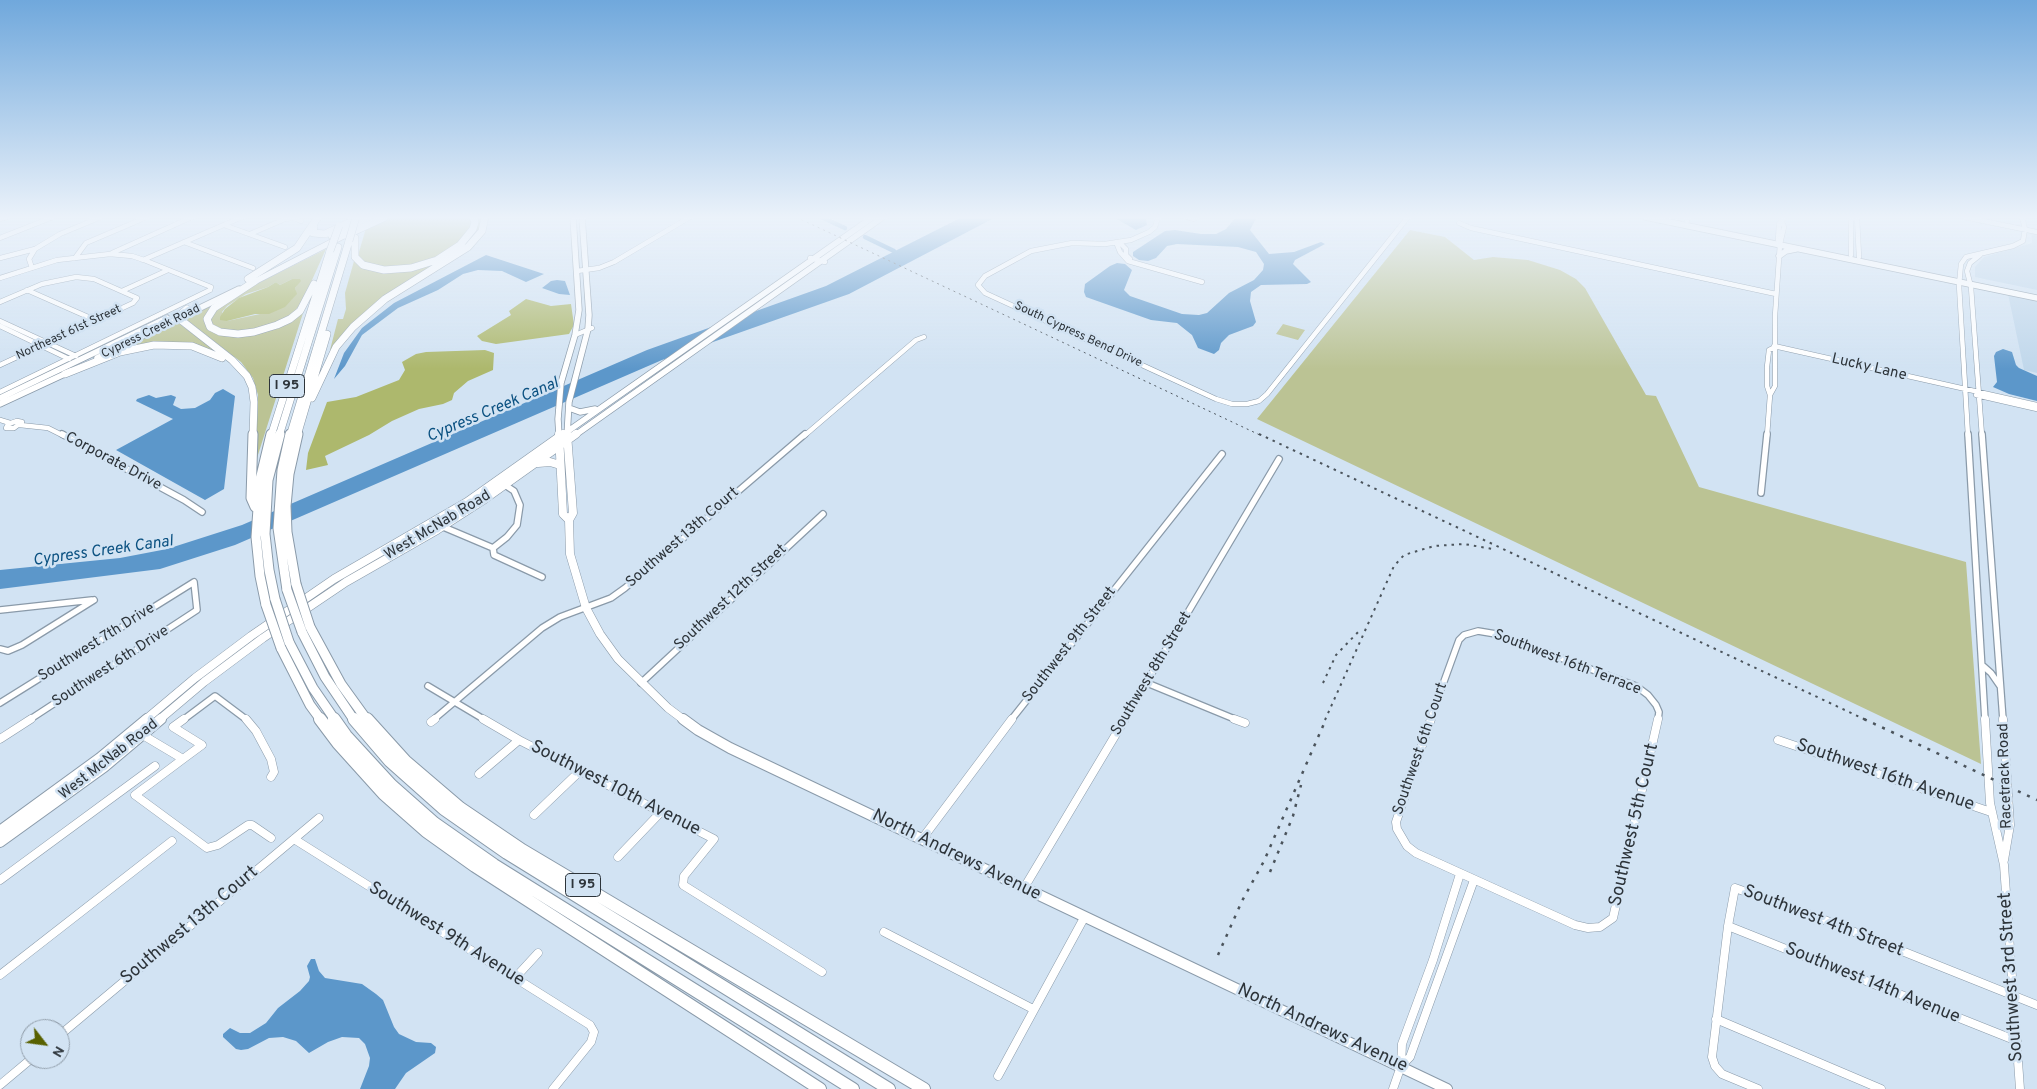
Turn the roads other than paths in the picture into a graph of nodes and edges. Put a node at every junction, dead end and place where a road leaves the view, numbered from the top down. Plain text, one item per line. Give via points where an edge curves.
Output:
1 (31, 268) edge
2 (160, 268) edge
3 (269, 268) edge
4 (275, 268) edge
5 (280, 268) edge
6 (323, 268) edge
7 (324, 268) edge
8 (331, 268) edge
9 (341, 268) edge
10 (342, 268) edge
11 (375, 268) edge
12 (411, 268) edge
13 (435, 268) edge
14 (577, 268) edge
15 (599, 268) edge
16 (798, 268) edge
17 (814, 268) edge
18 (1000, 268) edge
19 (1152, 268) edge
20 (1367, 268) edge
21 (1655, 268) edge
22 (1778, 268) edge
23 (1898, 268) edge
24 (1907, 268) edge
25 (1961, 268) edge
26 (1968, 268) edge
27 (587, 269) junction
28 (166, 270) junction
29 (577, 271) junction
30 (0, 279) edge
31 (252, 280) junction
32 (1960, 280) junction
33 (1203, 282) dead end
34 (1969, 282) junction
35 (27, 290) junction
36 (122, 291) junction
37 (2037, 293) edge
38 (1776, 294) junction
39 (2037, 298) edge
40 (0, 302) edge
41 (187, 309) junction
42 (180, 318) junction
43 (95, 320) junction
44 (0, 321) edge
45 (0, 326) edge
46 (590, 329) junction
47 (575, 335) junction
48 (924, 337) dead end
49 (48, 343) junction
50 (42, 346) junction
51 (1774, 347) junction
52 (76, 356) junction
53 (69, 359) junction
54 (233, 363) junction
55 (0, 365) edge
56 (662, 370) junction
57 (65, 374) junction
58 (1965, 390) junction
59 (0, 392) edge
60 (1979, 394) junction
61 (1770, 395) junction
62 (0, 398) edge
63 (0, 404) edge
64 (569, 405) junction
65 (2037, 405) edge
66 (603, 407) junction
67 (2037, 410) edge
68 (303, 414) junction
69 (0, 420) edge
70 (5, 425) edge
71 (568, 431) junction
72 (559, 437) junction
73 (568, 440) junction
74 (560, 446) junction
75 (1222, 454) dead end
76 (1279, 459) dead end
77 (536, 463) junction
78 (560, 465) junction
79 (505, 485) junction
80 (1762, 493) dead end
81 (283, 499) junction
82 (256, 511) junction
83 (202, 512) dead end
84 (822, 514) dead end
85 (568, 520) junction
86 (438, 525) junction
87 (261, 544) junction
88 (493, 548) junction
89 (542, 577) dead end
90 (194, 582) joint
91 (586, 608) junction
92 (0, 610) edge
93 (306, 630) junction
94 (1459, 640) joint
95 (285, 645) junction
96 (0, 649) edge
97 (1982, 665) junction
98 (640, 683) junction
99 (1147, 683) junction
100 (428, 686) dead end
101 (2001, 688) junction
102 (1648, 694) joint
103 (0, 703) edge
104 (455, 703) junction
105 (431, 722) dead end
106 (1244, 723) dead end
107 (133, 731) junction
108 (143, 735) junction
109 (0, 739) edge
110 (519, 740) junction
111 (1778, 740) dead end
112 (183, 759) junction
113 (155, 766) dead end
114 (580, 771) junction
115 (479, 774) dead end
116 (271, 777) dead end
117 (1991, 812) junction
118 (660, 813) junction
119 (534, 815) dead end
120 (319, 818) dead end
121 (0, 831) edge
122 (271, 838) dead end
123 (294, 839) junction
124 (922, 839) junction
125 (172, 841) dead end
126 (0, 842) edge
127 (1416, 853) joint
128 (618, 857) dead end
129 (2004, 865) junction
130 (1460, 874) junction
131 (0, 880) edge
132 (1474, 880) junction
133 (1024, 888) junction
134 (1084, 918) junction
135 (1728, 926) junction
136 (884, 932) dead end
137 (538, 953) dead end
138 (822, 972) dead end
139 (0, 975) edge
140 (515, 978) junction
141 (2013, 996) junction
142 (2037, 1005) edge
143 (1033, 1009) junction
144 (1716, 1019) junction
145 (70, 1027) edge
146 (2016, 1041) junction
147 (1400, 1066) junction
148 (20, 1068) edge
149 (998, 1076) dead end
150 (0, 1085) edge
151 (553, 1089) edge
152 (820, 1089) edge
153 (853, 1089) edge
154 (889, 1089) edge
155 (924, 1089) edge
156 (1393, 1089) edge
157 (1447, 1089) edge
158 (1758, 1089) edge
159 (1881, 1089) edge
160 (2020, 1089) edge

1 - 30 street
2 - 28 street
3 - 31 highway
4 - 31 main road, Cypress Creek Road
5 - 31 main road, Cypress Creek Road
6 - 31 highway via 302,307 286,321 243,334 224,333 210,327 207,319 214,308
7 - 82 highway, I 95 via 267,448
8 - 87 highway via 278,435 269,474
9 - 81 highway via 291,430 282,470
10 - 68 highway, I 95
11 - 12 highway
13 - 68 highway via 386,299 349,330
14 - 29 main road, North Andrews Avenue
15 - 27 street
16 - 56 main road, West McNab Road via 674,357
17 - 56 main road, West McNab Road
18 - 20 street, South Cypress Bend Drive via 985,276 978,285 985,293 1216,399 1247,404 1259,401 1273,386
19 - 33 street
21 - 38 street
22 - 38 street
23 - 32 main road
24 - 32 main road
25 - 32 street
26 - 34 street
27 - 29 street
27 - 46 main road, North Andrews Avenue
28 - 36 street, Northeast 61st Street
28 - 52 street via 210,290
29 - 47 main road, North Andrews Avenue via 579,310
31 - 41 main road, Cypress Creek Road
31 - 42 main road, Cypress Creek Road
32 - 34 main road
32 - 58 street, Racetrack Road
34 - 37 main road
34 - 39 main road
34 - 60 street, Racetrack Road
35 - 36 street via 51,281 83,277
35 - 40 street
35 - 43 street
36 - 43 street, Northeast 61st Street via 137,300
38 - 51 street
41 - 42 highway
41 - 62 main road, Cypress Creek Road
42 - 54 highway
42 - 57 main road, Cypress Creek Road
43 - 49 street, Northeast 61st Street
44 - 49 street
45 - 50 street
46 - 47 street
46 - 64 main road, North Andrews Avenue
47 - 72 main road, North Andrews Avenue via 558,406
48 - 91 street, Southwest 13th Court via 916,340 625,588 611,598
49 - 50 street, Northeast 61st Street
49 - 52 street
50 - 53 street
50 - 55 street, Northeast 61st Street
51 - 58 street, Lucky Lane
51 - 61 street via 1775,386
51 - 61 street via 1769,350 1767,367
52 - 53 street
53 - 59 street
54 - 57 highway via 197,348 160,344 120,352
54 - 82 highway via 247,376 253,391 252,498
56 - 66 main road, West McNab Road
56 - 73 main road, West McNab Road
57 - 63 main road, Cypress Creek Road
58 - 60 street, Lucky Lane
58 - 97 street, Racetrack Road
60 - 65 street
60 - 67 street
60 - 101 street, Racetrack Road
61 - 80 street
64 - 66 main road via 583,412
64 - 71 main road, North Andrews Avenue
66 - 71 main road, West McNab Road
68 - 81 highway, I 95
69 - 70 street
70 - 83 street, Corporate Drive via 11,429 20,425 48,428
71 - 72 main road, West McNab Road
71 - 73 main road, North Andrews Avenue
72 - 74 main road, North Andrews Avenue
72 - 86 main road, West McNab Road
73 - 74 main road, West McNab Road
73 - 85 main road, North Andrews Avenue via 573,513
74 - 77 main road, West McNab Road
74 - 78 main road, North Andrews Avenue
75 - 124 street, Southwest 9th Street via 1045,675
76 - 99 street, Southwest 8th Street
77 - 78 main road
77 - 79 main road, West McNab Road
78 - 85 main road, North Andrews Avenue via 563,514
79 - 86 main road, West McNab Road
79 - 88 street via 514,491 520,505 516,526
81 - 93 highway, bridge via 283,534 291,587
82 - 87 highway, I 95
84 - 98 street, Southwest 12th Street
85 - 91 main road, North Andrews Avenue via 570,556
86 - 88 street
86 - 107 main road, West McNab Road via 342,574 195,678
86 - 108 main road, West McNab Road via 262,638 204,682
87 - 95 highway, bridge
87 - 95 highway, I 95, bridge via 266,604
88 - 89 street via 494,555
90 - 103 street, Southwest 7th Drive
90 - 109 street, Southwest 6th Drive via 197,610
91 - 98 main road, North Andrews Avenue via 600,634
91 - 104 street, Southwest 13th Court via 560,617 542,628
92 - 96 street via 94,600 22,645 8,651
93 - 154 highway via 328,684 358,725 390,761 444,809 514,858
93 - 155 highway, I 95 via 372,726 405,761 460,808 522,850
94 - 102 street, Southwest 16th Terrace via 1478,631 1496,634 1636,686
94 - 127 street, Southwest 6th Court via 1396,822 1401,838
95 - 152 highway, I 95 via 310,705 338,743 377,787 426,831 523,898
95 - 153 highway via 346,736 385,779 434,822 494,865
97 - 101 street
97 - 117 street, Racetrack Road
98 - 124 main road, North Andrews Avenue via 681,718 730,748
99 - 106 street
99 - 133 street, Southwest 8th Street
100 - 104 street, Southwest 10th Avenue
101 - 129 street, Racetrack Road via 2010,816
102 - 132 street, Southwest 5th Court via 1659,712 1658,724 1614,918 1600,927 1575,925
104 - 105 street, Southwest 13th Court
104 - 110 street, Southwest 10th Avenue
107 - 108 street
107 - 121 main road, West McNab Road
108 - 112 street
108 - 126 main road, West McNab Road via 92,777
110 - 114 street, Southwest 10th Avenue
110 - 115 street
111 - 117 street, Southwest 16th Avenue
112 - 116 street via 202,745 174,727 215,696 256,731 271,759 274,772
112 - 122 street via 135,795 207,848 218,845 248,825
113 - 131 street
114 - 118 street, Southwest 10th Avenue
114 - 119 street
117 - 129 street, Racetrack Road
118 - 128 street
118 - 138 street, Southwest 10th Avenue via 714,839 684,876 682,885 686,889
120 - 123 street, Southwest 13th Court
123 - 140 street, Southwest 9th Avenue
123 - 145 street, Southwest 13th Court
124 - 133 main road, North Andrews Avenue
125 - 139 street
127 - 130 street, Southwest 5th Court
129 - 141 street, Southwest 3rd Street
130 - 132 street, Southwest 5th Court
130 - 147 street via 1402,1044
132 - 147 street via 1410,1057
133 - 134 main road, North Andrews Avenue
134 - 143 street
134 - 147 main road, North Andrews Avenue
135 - 141 street, Southwest 4th Street via 1735,888 1742,889
135 - 144 street, Southwest 4th Street
135 - 146 street, Southwest 14th Avenue
136 - 143 street
137 - 140 street
140 - 151 street, Southwest 9th Avenue via 587,1023 594,1032 589,1045
141 - 142 street
141 - 146 street, Southwest 3rd Street
143 - 149 street
144 - 158 street, Southwest 4th Street via 1712,1057 1715,1066 1722,1074
144 - 159 street
146 - 160 street, Southwest 3rd Street
147 - 156 street
147 - 157 main road, North Andrews Avenue
148 - 150 street

